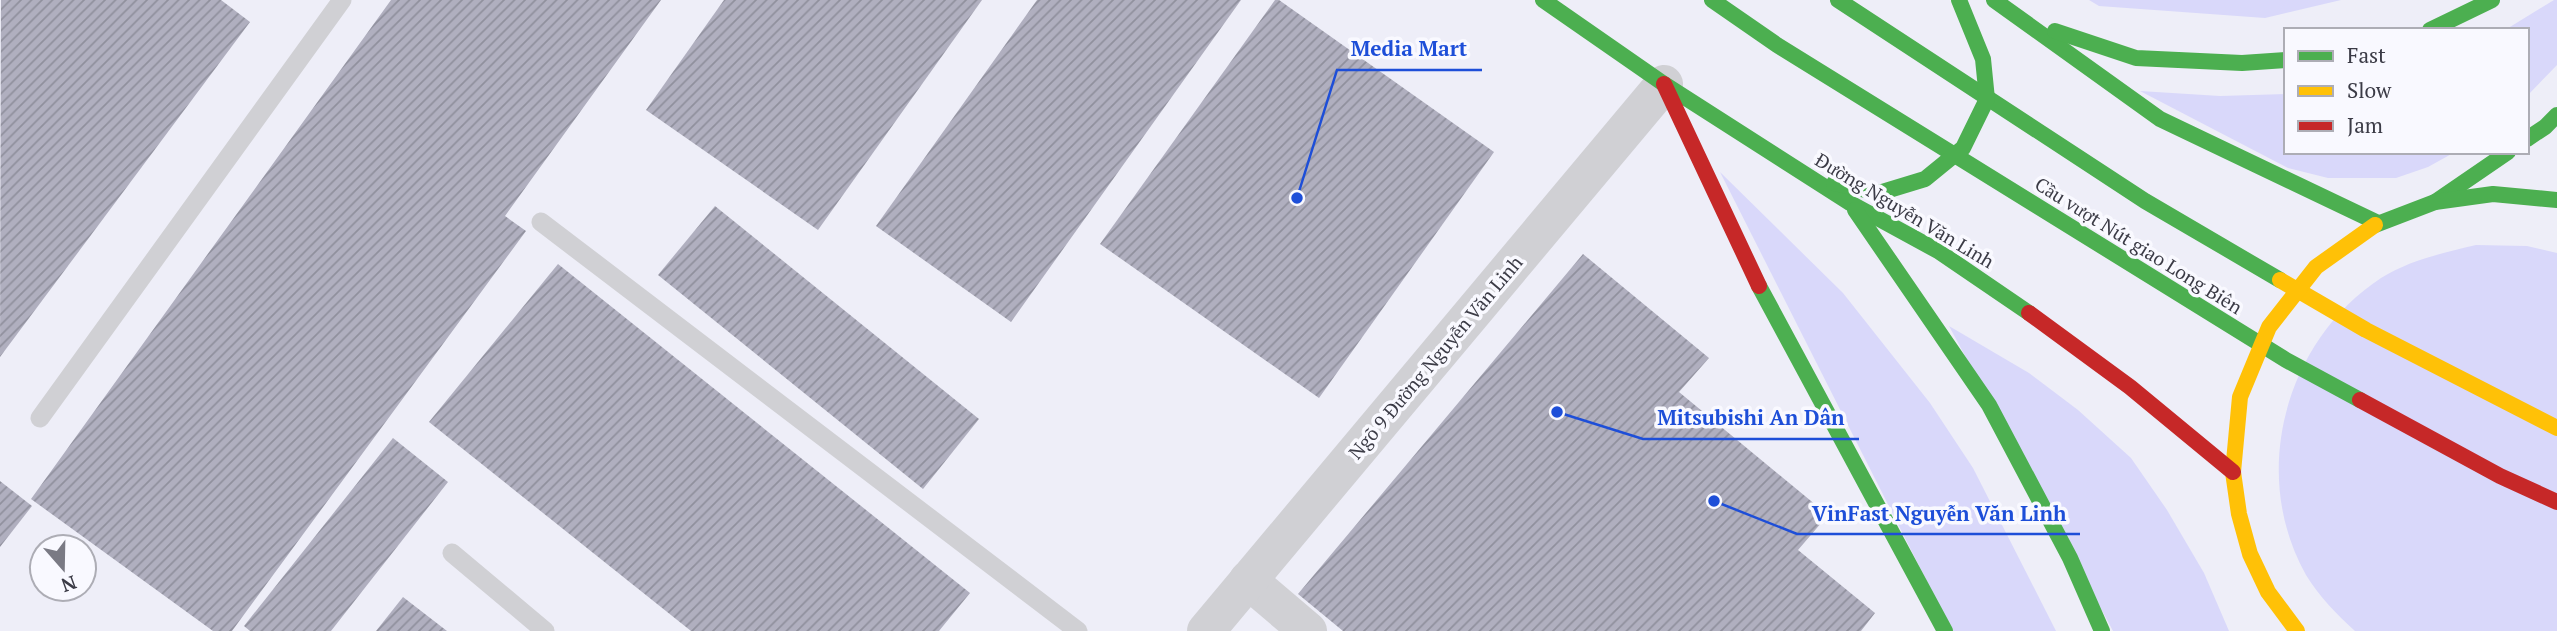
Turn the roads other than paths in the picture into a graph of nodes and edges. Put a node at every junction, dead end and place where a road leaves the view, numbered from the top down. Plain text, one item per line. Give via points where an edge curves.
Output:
1 (342, 0) edge
2 (1544, 0) edge
3 (1712, 0) edge
4 (1838, 0) edge
5 (1959, 0) edge
6 (1994, 0) edge
7 (2492, 0) edge
8 (2020, 19) junction
9 (2434, 28) edge
10 (2284, 60) edge
11 (1664, 84) junction
12 (2557, 115) edge
13 (2529, 138) edge
14 (2505, 154) edge
15 (1811, 178) junction
16 (2557, 200) edge
17 (2435, 202) junction
18 (1850, 203) junction
19 (541, 222) dead end
20 (2378, 223) junction
21 (40, 418) dead end
22 (2557, 428) edge
23 (2233, 472) junction
24 (2557, 502) edge
25 (452, 553) dead end
26 (1248, 580) junction
27 (2294, 630) edge
28 (545, 631) edge
29 (1079, 631) edge
30 (1206, 631) edge
31 (1308, 631) edge
32 (1945, 631) edge
33 (2102, 631) edge

1 - 21 lane
2 - 11 main road, Đường Nguyễn Văn Linh
3 - 24 main road, Cầu vượt Nút giao Long Biên via 1777,45 2286,360
4 - 22 main road, Cầu vượt Nút giao Long Biên via 2145,201 2366,330
5 - 15 main road via 1983,59 1987,99 1963,148 1925,179 1878,193
6 - 8 main road
7 - 9 main road
8 - 10 main road via 2136,58 2242,64
8 - 20 main road via 2160,120
11 - 15 main road, Đường Nguyễn Văn Linh
11 - 26 street, Ngõ 9 Đường Nguyễn Văn Linh
11 - 32 main road via 1757,281
12 - 13 main road
14 - 17 main road
15 - 18 main road, Đường Nguyễn Văn Linh
16 - 17 main road via 2493,194
17 - 20 main road
18 - 23 main road, Đường Nguyễn Văn Linh via 1938,251 2003,294 2130,387
18 - 33 main road via 1989,405 2070,558
19 - 29 lane
20 - 23 main road via 2316,267 2269,327 2241,397
23 - 27 main road via 2250,554
25 - 28 lane
26 - 30 street, Ngõ 9 Đường Nguyễn Văn Linh
26 - 31 street

